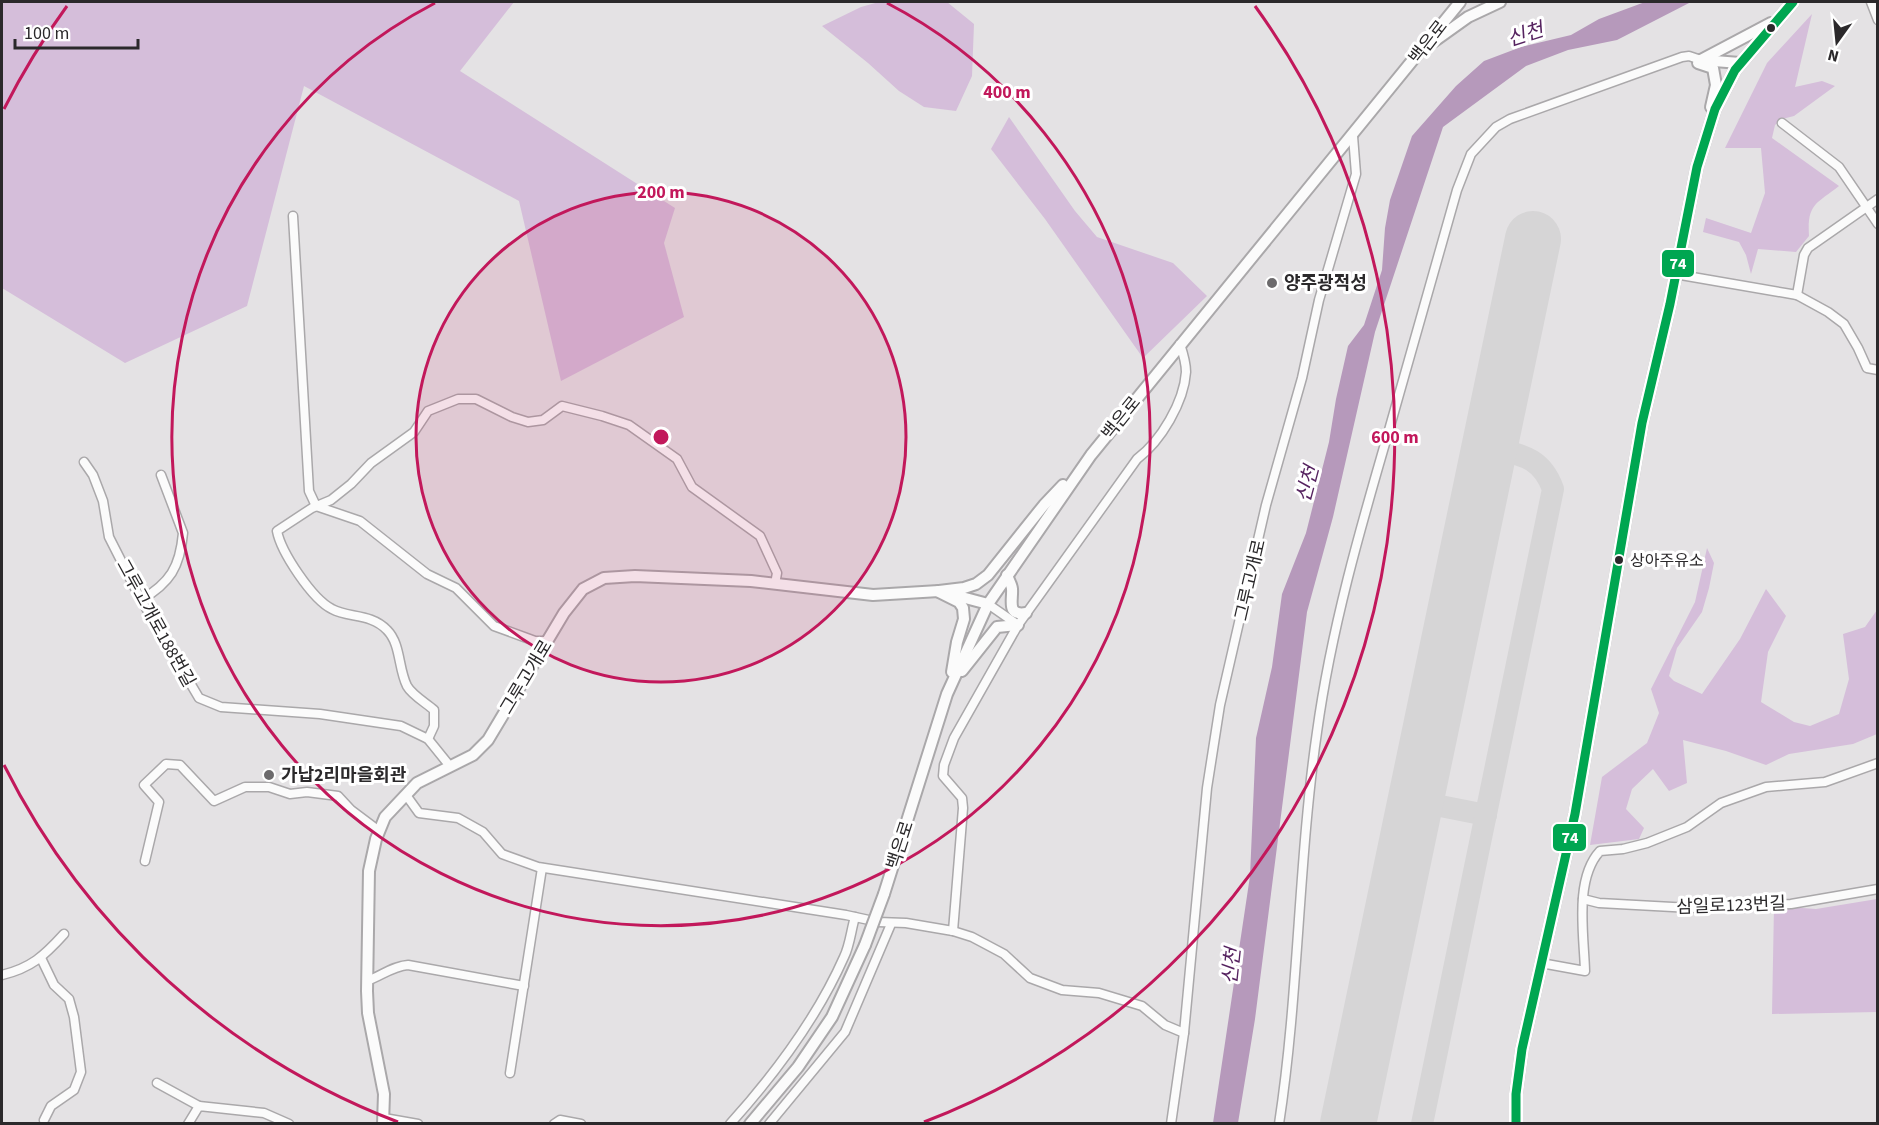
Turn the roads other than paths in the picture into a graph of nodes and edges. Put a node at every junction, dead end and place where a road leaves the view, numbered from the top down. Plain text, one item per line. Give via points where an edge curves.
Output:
1 (1460, 2) edge
2 (1500, 2) edge
3 (1793, 2) edge
4 (1871, 2) edge
5 (1776, 20) junction
6 (1878, 20) edge
7 (1423, 49) junction
8 (1700, 61) junction
9 (1740, 63) junction
10 (1782, 123) dead end
11 (1708, 130) junction
12 (1353, 136) junction
13 (1878, 199) edge
14 (1867, 207) junction
15 (293, 216) dead end
16 (1878, 224) edge
17 (1675, 274) junction
18 (1797, 296) junction
19 (1180, 344) junction
20 (1878, 370) edge
21 (1091, 455) junction
22 (84, 462) dead end
23 (161, 475) dead end
24 (316, 506) junction
25 (1007, 575) junction
26 (775, 584) junction
27 (939, 591) junction
28 (141, 600) junction
29 (988, 604) junction
30 (1026, 614) junction
31 (1018, 625) junction
32 (548, 641) junction
33 (950, 685) junction
34 (428, 739) junction
35 (1878, 763) edge
36 (449, 765) junction
37 (406, 795) junction
38 (379, 831) junction
39 (145, 861) dead end
40 (542, 868) junction
41 (1878, 889) edge
42 (1583, 899) junction
43 (855, 917) junction
44 (891, 924) junction
45 (953, 931) junction
46 (64, 934) dead end
47 (42, 958) junction
48 (1542, 963) junction
49 (2, 975) edge
50 (367, 981) junction
51 (524, 986) junction
52 (1184, 1033) junction
53 (510, 1073) dead end
54 (157, 1083) dead end
55 (199, 1106) junction
56 (383, 1121) edge
57 (46, 1122) edge
58 (188, 1124) edge
59 (289, 1124) edge
60 (418, 1124) edge
61 (554, 1124) edge
62 (581, 1124) edge
63 (730, 1124) edge
64 (750, 1124) edge
65 (769, 1124) edge
66 (1171, 1124) edge
67 (1279, 1124) edge
68 (1516, 1124) edge

1 - 7 main road, 백은로
2 - 7 main road via 1468,17
3 - 5 main road
4 - 6 street
5 - 8 main road
5 - 9 main road
7 - 12 main road, 백은로
8 - 9 main road
8 - 11 main road via 1713,68 1716,85
8 - 67 street via 1682,57 1510,118 1496,127 1472,154 1464,172 1361,526 1317,731
9 - 11 main road
10 - 14 street via 1839,167
11 - 17 main road
12 - 19 main road, 백은로
12 - 52 street, 그루고개로 via 1356,174 1266,505 1221,705 1207,788
13 - 14 street
14 - 16 street
14 - 18 street via 1808,248
15 - 24 street via 309,491
17 - 18 street
17 - 48 main road via 1642,423 1575,814
18 - 20 street via 1844,324 1867,368
19 - 21 main road, 백은로
19 - 30 street via 1186,372 1166,427 1137,459
21 - 25 main road, 백은로
21 - 27 main road via 1044,505 988,575 964,588
22 - 28 street, 그루고개로188번길 via 103,501 109,537
23 - 28 street via 183,533 182,542 167,582
24 - 26 street via 331,500 371,463 414,432 428,411 458,399 476,399 528,422 543,420 562,406 629,425 677,459 692,487 760,536 777,573
24 - 32 street via 360,521 427,574 456,588 494,626 535,641
24 - 34 street via 277,531 279,542 291,563 332,610 364,616 387,630 396,645 408,688 434,710 434,726
25 - 29 main road, 백은로
25 - 30 main road via 1014,611
26 - 27 main road, 그루고개로 via 873,595
26 - 32 main road, 그루고개로 via 635,576 604,578 583,589
27 - 29 main road, 그루고개로
27 - 33 main road via 963,608
28 - 34 street, 그루고개로188번길 via 199,698 221,707 320,714 401,726
29 - 31 street
29 - 33 main road, 백은로
30 - 31 street
31 - 33 main road via 997,627
31 - 45 street via 954,738 944,765 943,776 962,798 963,808
32 - 36 main road, 그루고개로 via 488,740 473,755
33 - 64 main road, 백은로, bridge via 865,945 832,1017 798,1067
34 - 36 street, 그루고개로188번길
35 - 42 street via 1825,782 1766,788 1721,803 1687,827 1647,843 1600,851 1592,860
36 - 37 main road, 그루고개로 via 417,783
37 - 38 main road, 그루고개로 via 385,817
37 - 40 street via 419,813 458,818 483,832 502,854
38 - 39 street via 338,796 245,787 214,801 180,765 166,764 144,785 159,802
38 - 50 main road, 그루고개로 via 369,871
40 - 43 street
40 - 51 street
41 - 42 street, 삼일로123번길 via 1791,904 1691,908
42 - 48 street via 1585,971
43 - 44 street
43 - 63 street via 846,955 808,1024
44 - 45 street
44 - 65 street via 845,1032
45 - 52 street via 1004,954 1030,978 1062,990 1099,993 1142,1006 1165,1025
46 - 47 street
47 - 49 street
47 - 57 street via 54,985 69,999 81,1072 74,1090 51,1106
48 - 68 main road via 1522,1049
50 - 51 street via 397,966 408,965
50 - 56 main road, 그루고개로 via 368,1013 384,1094
51 - 53 street
52 - 66 street, 그루고개로
54 - 55 street
55 - 58 street
55 - 59 street via 264,1113
56 - 60 street
61 - 62 street via 560,1120

